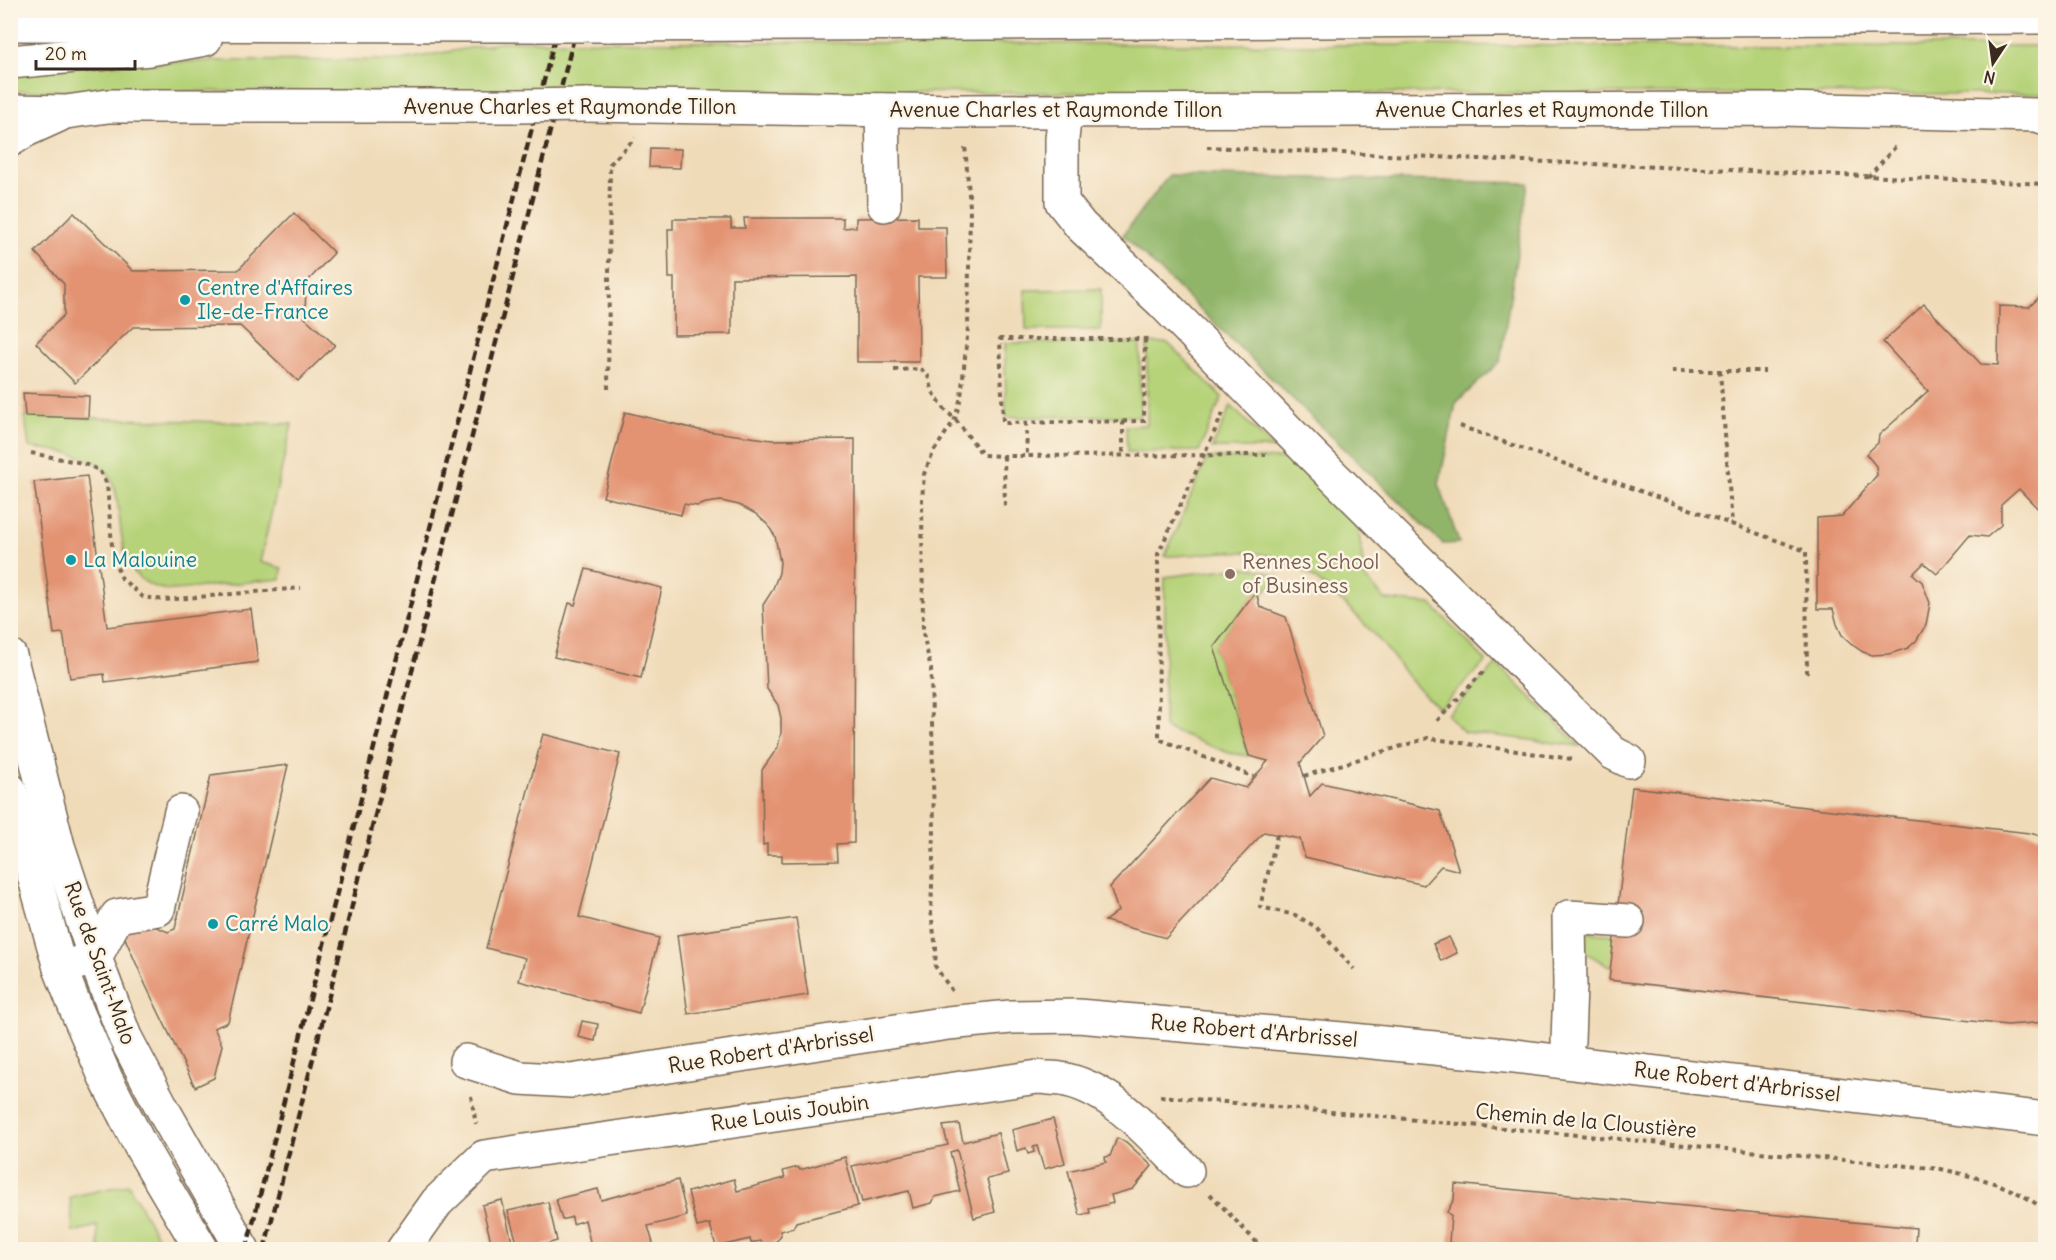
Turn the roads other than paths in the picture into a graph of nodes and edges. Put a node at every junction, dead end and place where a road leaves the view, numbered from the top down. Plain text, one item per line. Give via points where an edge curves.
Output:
1 (968, 17) edge
2 (2046, 17) edge
3 (10, 24) edge
4 (284, 24) junction
5 (10, 62) edge
6 (882, 110) junction
7 (10, 111) edge
8 (1065, 111) junction
9 (66, 112) junction
10 (2046, 118) edge
11 (10, 140) edge
12 (884, 205) dead end
13 (10, 656) edge
14 (1629, 761) dead end
15 (10, 790) edge
16 (181, 812) dead end
17 (43, 849) junction
18 (1628, 921) dead end
19 (95, 958) junction
20 (60, 968) junction
21 (1568, 1041) dead end
22 (466, 1061) road end
23 (2046, 1119) edge
24 (1187, 1170) road end
25 (199, 1244) edge
26 (243, 1250) edge
27 (403, 1250) edge

1 - 2 main road
1 - 4 main road, bridge via 607,25
3 - 4 main road
4 - 5 main road via 150,49
6 - 8 main road, Avenue Charles et Raymonde Tillon
6 - 9 main road, Avenue Charles et Raymonde Tillon, bridge via 647,112 586,105 108,106
6 - 12 main road
7 - 9 main road, Avenue Charles et Raymonde Tillon
8 - 10 main road, Avenue Charles et Raymonde Tillon via 1781,109
8 - 14 main road via 1062,202 1081,226 1613,753
9 - 11 main road, Avenue Charles et Raymonde Tillon
13 - 17 main road, Rue de Saint-Malo
15 - 17 main road, Rue de Saint-Malo
16 - 19 main road via 158,909 117,916
17 - 19 main road, Rue de Saint-Malo
17 - 20 main road, Rue de Saint-Malo
18 - 21 main road via 1569,917
19 - 20 main road
19 - 26 main road, Rue de Saint-Malo via 125,1036
20 - 25 main road, Rue de Saint-Malo via 106,1079
22 - 23 main road, Rue Robert d'Arbrissel via 520,1078 571,1081 948,1023 1078,1016 1506,1055
24 - 27 main road, Rue Louis Joubin via 1108,1098 1062,1079 1038,1077 484,1157 437,1202

